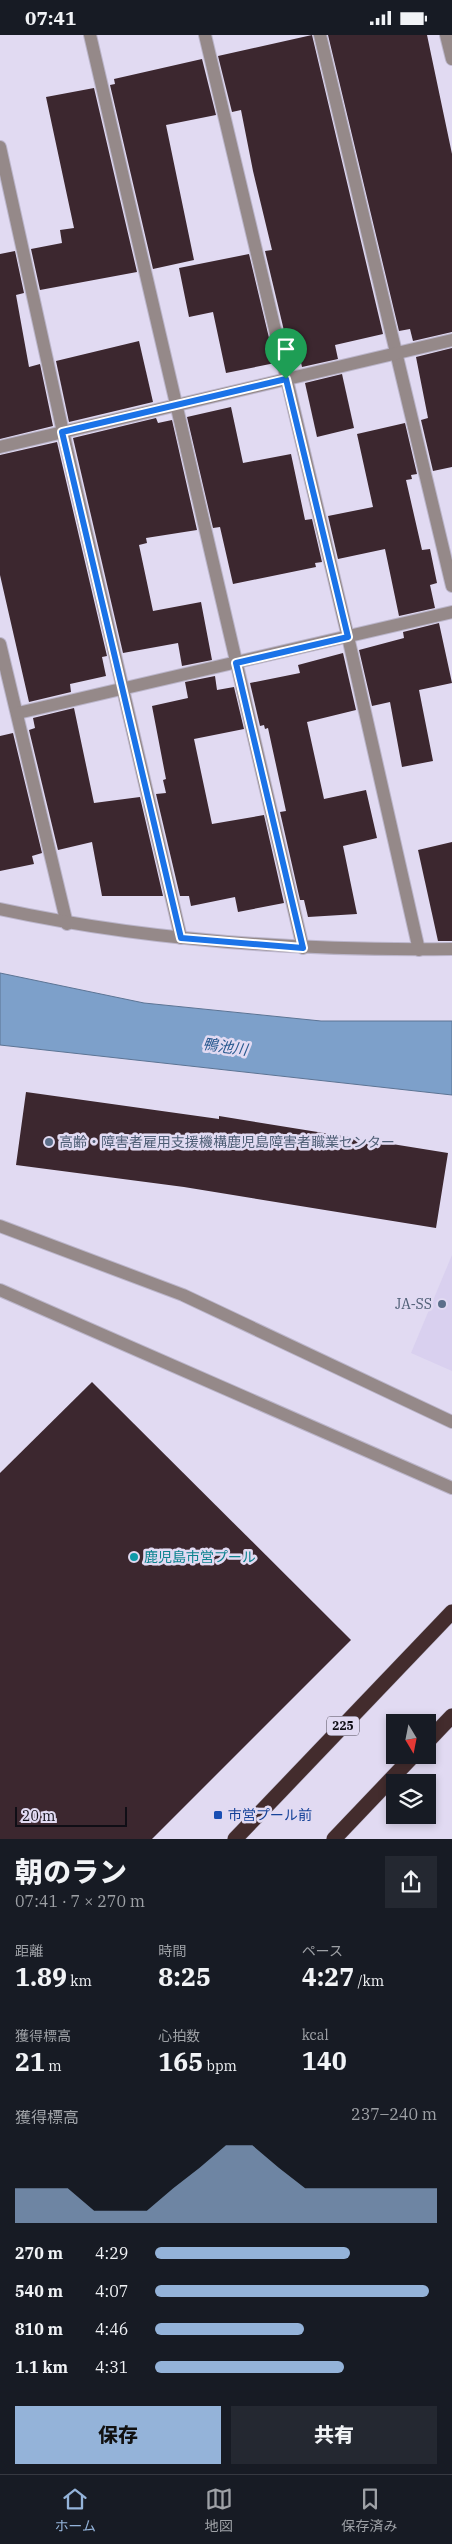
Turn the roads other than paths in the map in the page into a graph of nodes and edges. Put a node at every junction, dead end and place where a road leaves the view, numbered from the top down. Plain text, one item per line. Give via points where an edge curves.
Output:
1 (90, 35) edge
2 (205, 35) edge
3 (320, 35) edge
4 (446, 35) edge
5 (452, 59) edge
6 (0, 147) edge
7 (452, 340) edge
8 (395, 353) junction
9 (286, 379) junction
10 (176, 405) junction
11 (62, 432) junction
12 (0, 447) edge
13 (452, 586) edge
14 (452, 612) edge
15 (348, 637) junction
16 (0, 644) edge
17 (236, 663) junction
18 (122, 689) junction
19 (18, 713) junction
20 (0, 909) edge
21 (67, 924) junction
22 (181, 938) junction
23 (303, 948) junction
24 (419, 949) junction
25 (452, 949) edge
26 (0, 1226) edge
27 (0, 1290) edge
28 (452, 1422) edge
29 (452, 1488) edge
30 (452, 1613) edge
31 (452, 1716) edge
32 (436, 1733) edge
33 (405, 1764) edge
34 (235, 1839) edge
35 (334, 1839) edge

1 - 10 street
2 - 9 street
3 - 8 street
4 - 5 street
6 - 11 street
7 - 8 street
8 - 9 street
8 - 13 street
9 - 10 street
9 - 15 street
10 - 11 street
10 - 17 street
11 - 12 street
11 - 18 street
14 - 15 street
15 - 17 street
15 - 24 street
16 - 19 street
17 - 18 street
17 - 23 street
18 - 19 street
18 - 22 street
19 - 21 street
20 - 21 street
21 - 22 street
22 - 23 street
23 - 24 street
24 - 25 street
26 - 28 street via 183,1295
27 - 29 street
30 - 34 highway, 225
31 - 32 highway
33 - 35 highway

